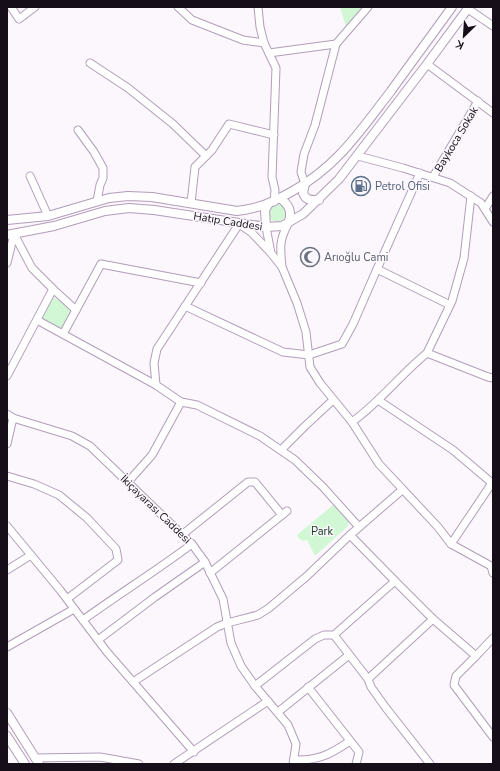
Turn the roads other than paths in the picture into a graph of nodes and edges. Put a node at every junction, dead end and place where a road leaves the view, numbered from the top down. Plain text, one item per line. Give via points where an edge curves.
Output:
1 (11, 7) edge
2 (35, 7) edge
3 (178, 7) edge
4 (368, 7) edge
5 (452, 7) edge
6 (260, 8) edge
7 (468, 8) edge
8 (493, 26) edge
9 (264, 43) junction
10 (336, 44) junction
11 (269, 53) junction
12 (90, 63) dead end
13 (427, 64) junction
14 (478, 101) junction
15 (493, 113) edge
16 (78, 130) dead end
17 (274, 135) junction
18 (206, 156) junction
19 (358, 156) junction
20 (420, 173) junction
21 (30, 176) dead end
22 (433, 177) junction
23 (305, 184) junction
24 (471, 196) junction
25 (493, 196) edge
26 (319, 200) junction
27 (97, 201) junction
28 (274, 201) junction
29 (191, 203) junction
30 (485, 209) junction
31 (48, 216) junction
32 (7, 220) edge
33 (289, 222) junction
34 (493, 222) edge
35 (239, 224) junction
36 (266, 228) junction
37 (10, 234) edge
38 (271, 253) junction
39 (7, 263) edge
40 (282, 268) junction
41 (377, 269) junction
42 (201, 283) junction
43 (53, 288) junction
44 (450, 305) junction
45 (185, 306) junction
46 (76, 310) junction
47 (37, 320) junction
48 (63, 334) junction
49 (427, 353) junction
50 (309, 355) junction
51 (7, 376) edge
52 (493, 378) edge
53 (156, 385) junction
54 (333, 400) junction
55 (378, 400) junction
56 (180, 402) junction
57 (10, 416) edge
58 (352, 422) junction
59 (7, 444) edge
60 (281, 450) junction
61 (7, 476) edge
62 (128, 482) junction
63 (493, 483) edge
64 (402, 490) junction
65 (7, 526) edge
66 (359, 527) junction
67 (183, 534) junction
68 (350, 535) junction
69 (192, 544) junction
70 (451, 544) junction
71 (31, 554) junction
72 (205, 562) junction
73 (7, 570) edge
74 (210, 573) junction
75 (493, 573) edge
76 (395, 581) junction
77 (67, 599) junction
78 (74, 609) junction
79 (433, 619) junction
80 (83, 620) junction
81 (227, 623) junction
82 (334, 635) junction
83 (493, 638) edge
84 (98, 640) junction
85 (7, 646) edge
86 (349, 655) junction
87 (476, 656) junction
88 (368, 679) junction
89 (133, 682) junction
90 (255, 686) junction
91 (308, 687) junction
92 (268, 701) junction
93 (278, 712) junction
94 (7, 713) edge
95 (7, 736) edge
96 (493, 737) edge
97 (350, 741) junction
98 (7, 747) edge
99 (16, 750) junction
100 (194, 752) junction
101 (37, 761) edge
102 (98, 761) edge
103 (293, 762) edge
104 (25, 764) edge
105 (139, 764) edge
106 (174, 764) edge
107 (356, 764) edge
108 (430, 764) edge

1 - 2 street via 19,19
3 - 9 street via 192,20 243,40
4 - 10 street
5 - 23 main road, Hatıp Caddesi via 346,149
6 - 9 street via 260,27
7 - 8 street
7 - 13 main road, Hatıp Caddesi
9 - 11 street
10 - 11 street
10 - 23 street via 315,125 304,154 301,172
11 - 17 street via 276,68
12 - 18 street via 128,88 173,124
13 - 14 street
13 - 19 main road, Hatıp Caddesi
14 - 15 street
14 - 22 street, Baykoca Sokak
16 - 27 street via 103,168
17 - 18 street via 229,124
17 - 28 street
18 - 29 street via 195,167
19 - 20 street
19 - 26 main road, Hatıp Caddesi
20 - 22 street
20 - 41 street
21 - 31 street
22 - 24 street
23 - 26 main road via 305,198
23 - 28 main road, Hatıp Caddesi
24 - 30 street
24 - 44 street via 464,258
25 - 30 street
26 - 33 main road, Hatıp Caddesi
27 - 29 main road, Hatıp Caddesi via 128,196
27 - 31 main road, Hatıp Caddesi
28 - 29 main road, Hatıp Caddesi via 236,211
28 - 33 main road via 289,207
28 - 36 main road via 265,210
30 - 34 street
31 - 32 main road, Hatıp Caddesi
33 - 36 main road, Hatıp Caddesi via 282,226
33 - 40 street via 282,235
35 - 36 main road, Hatıp Caddesi
35 - 37 main road, Hatıp Caddesi via 129,208 105,211 54,226
35 - 38 street via 251,232
35 - 42 street
36 - 38 street
37 - 39 street
37 - 43 street via 32,268
38 - 40 street
40 - 50 street via 306,332
41 - 44 street
41 - 50 street via 342,344
42 - 45 street
42 - 46 street via 101,264
43 - 46 street
43 - 47 street
44 - 49 street
45 - 50 street via 283,352
45 - 53 street via 157,349 154,364
46 - 48 street
47 - 48 street
47 - 51 street
48 - 53 street
49 - 52 street
49 - 55 street
50 - 54 street via 310,367
53 - 56 street
54 - 58 street
54 - 60 street
55 - 58 street
55 - 63 street via 453,450
56 - 60 street via 197,406 260,436
56 - 62 street via 152,455
57 - 59 street
57 - 62 street, İkiçayarası Caddesi via 72,436 90,446
58 - 64 street via 379,464
60 - 66 street via 323,487
61 - 77 street via 59,494 87,518 116,550 118,560
62 - 67 street, İkiçayarası Caddesi
63 - 70 street
64 - 66 street
64 - 70 street
65 - 71 street
66 - 68 street
67 - 69 street, İkiçayarası Caddesi
67 - 74 street via 248,482 255,482 284,513
68 - 76 street
68 - 81 street via 270,608 258,615
69 - 72 street, İkiçayarası Caddesi
69 - 80 street
70 - 75 street via 491,566
71 - 73 street
71 - 77 street
72 - 74 street, İkiçayarası Caddesi
72 - 84 street
74 - 81 street, İkiçayarası Caddesi via 223,599
76 - 79 street
76 - 82 street
77 - 78 street
78 - 80 street
78 - 85 street
79 - 87 street
79 - 88 street
80 - 84 street
81 - 89 street
81 - 90 street, İkiçayarası Caddesi via 231,643 241,666
82 - 86 street
82 - 90 street via 324,635 315,639
83 - 87 street
84 - 89 street
86 - 88 street
86 - 91 street
87 - 96 street via 456,676 454,685
88 - 108 street via 386,708
89 - 100 street
90 - 92 street, İkiçayarası Caddesi
91 - 93 street
91 - 97 street
92 - 93 street, İkiçayarası Caddesi
92 - 100 street
93 - 103 street, İkiçayarası Caddesi via 288,725 296,744
94 - 101 main road
95 - 99 main road
97 - 103 street via 323,757
97 - 107 street via 359,752
98 - 99 street
99 - 104 main road
100 - 106 street
101 - 102 street
102 - 105 street

